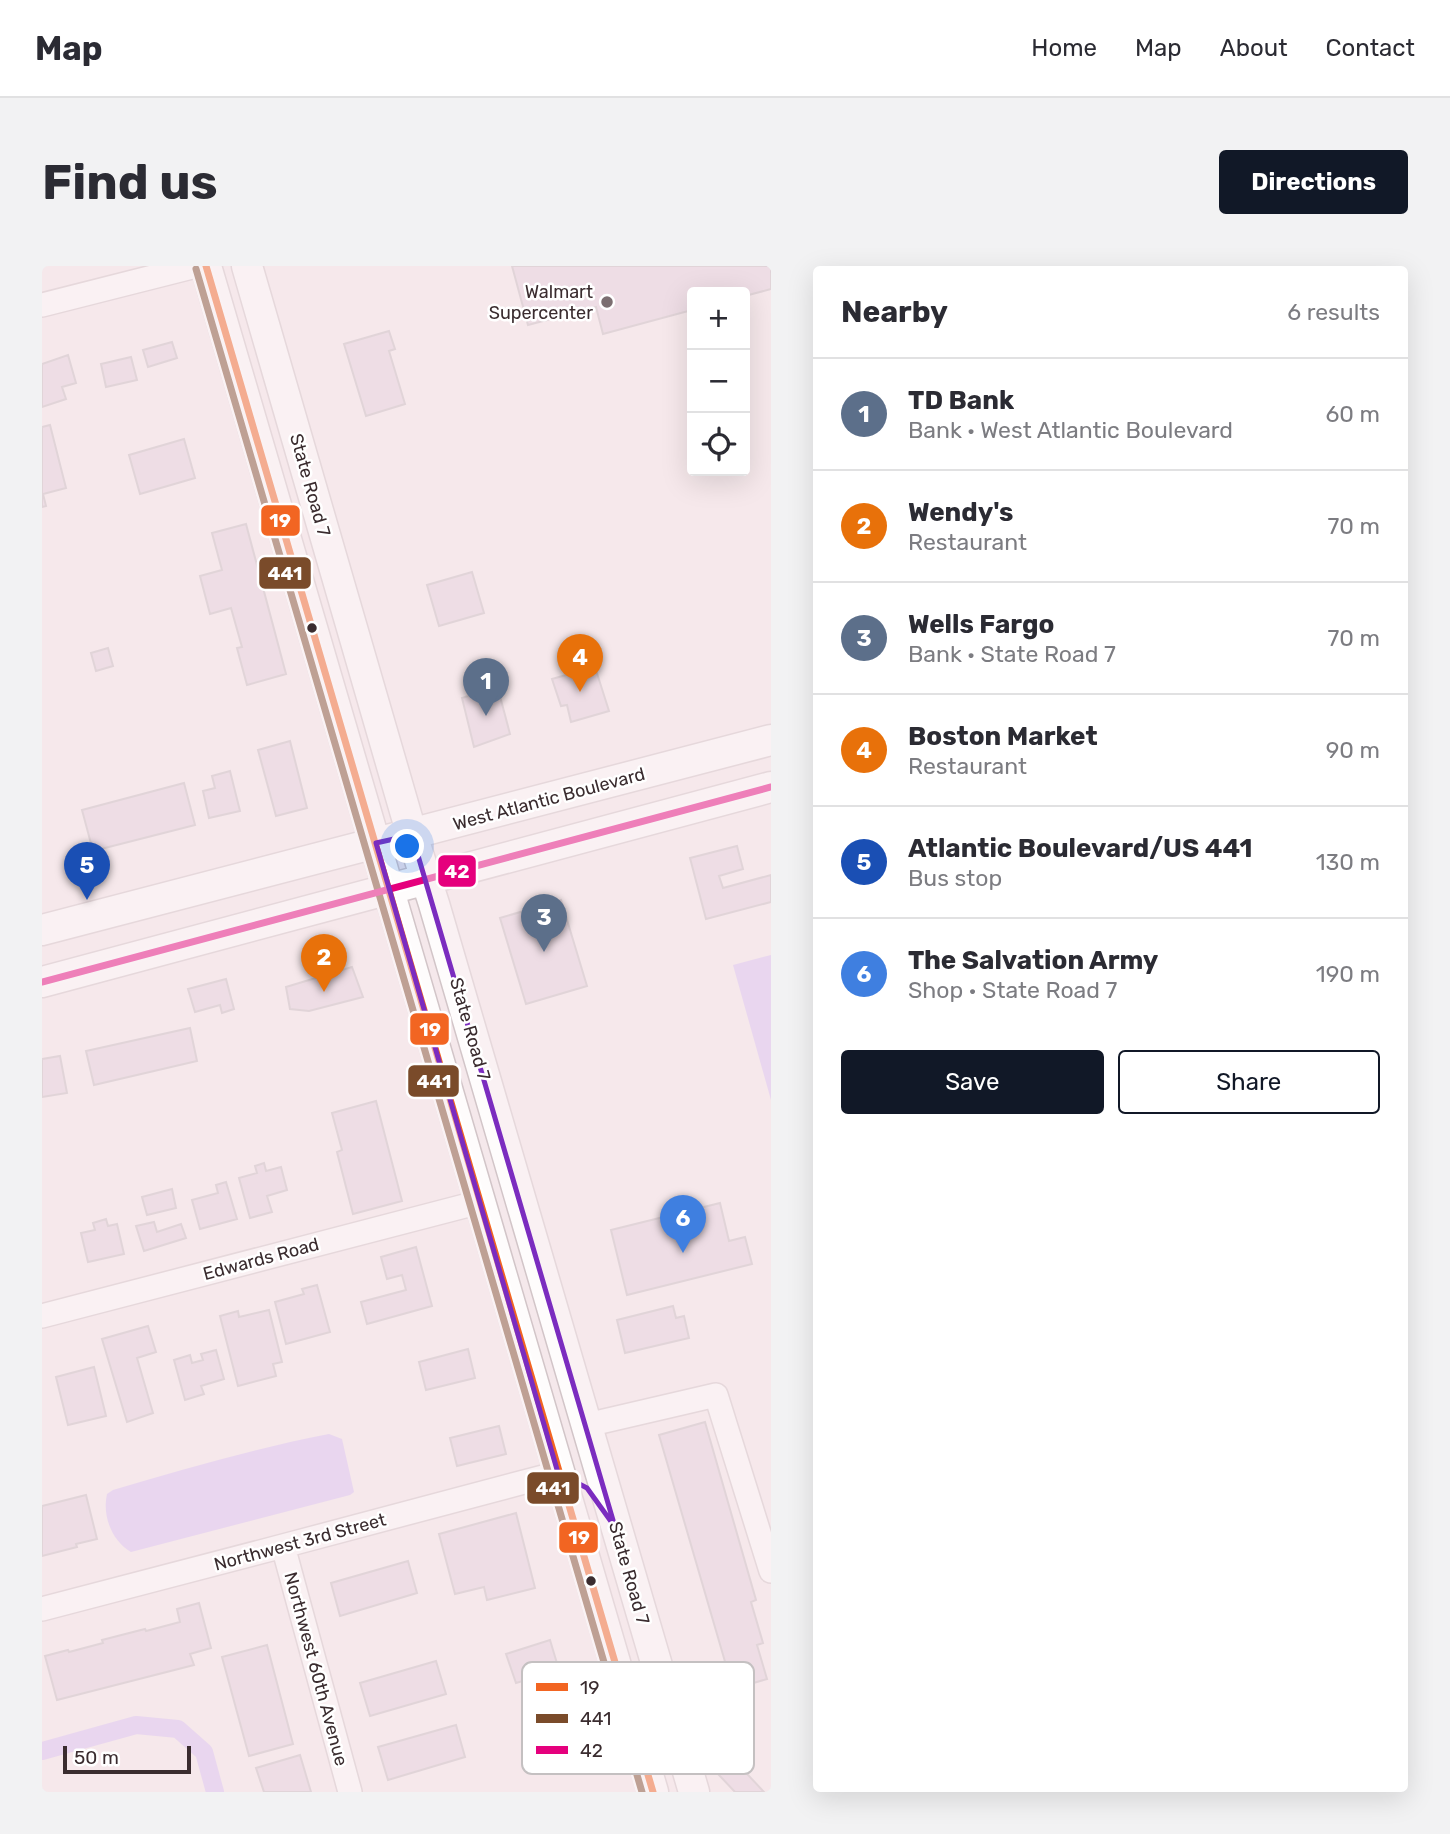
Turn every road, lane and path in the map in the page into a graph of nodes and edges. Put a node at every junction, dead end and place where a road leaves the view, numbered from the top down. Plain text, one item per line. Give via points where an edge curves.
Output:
1 (196, 266) edge
2 (207, 266) edge
3 (247, 266) edge
4 (42, 305) edge
5 (263, 321) junction
6 (771, 740) edge
7 (771, 787) edge
8 (412, 835) junction
9 (376, 843) junction
10 (426, 879) junction
11 (388, 889) junction
12 (43, 927) edge
13 (42, 982) edge
14 (480, 1202) junction
15 (42, 1316) edge
16 (525, 1356) junction
17 (587, 1424) junction
18 (558, 1473) junction
19 (615, 1527) junction
20 (283, 1546) junction
21 (771, 1571) edge
22 (42, 1609) edge
23 (614, 1662) edge
24 (655, 1662) edge
25 (648, 1774) edge
26 (689, 1774) edge
27 (350, 1792) edge
28 (653, 1792) edge
29 (694, 1792) edge

1 - 4 street
2 - 5 main road via 234,285
2 - 9 main road
3 - 5 main road, State Road 7
5 - 8 main road, State Road 7
6 - 8 main road, West Atlantic Boulevard
7 - 10 main road
8 - 9 main road, West Atlantic Boulevard
8 - 10 main road, State Road 7
9 - 11 main road
9 - 12 main road, West Atlantic Boulevard
10 - 11 main road
10 - 17 main road, State Road 7
11 - 13 main road
11 - 14 main road
14 - 15 street, Edwards Road
14 - 16 main road
16 - 17 main road via 556,1408 571,1420
16 - 18 main road
17 - 19 main road, State Road 7
17 - 21 street via 716,1395
18 - 19 main road via 587,1488
18 - 20 street, Northwest 3rd Street
18 - 23 main road
19 - 24 main road, State Road 7
20 - 22 street, Northwest 3rd Street
20 - 27 street, Northwest 60th Avenue
25 - 28 main road
26 - 29 main road, State Road 7

